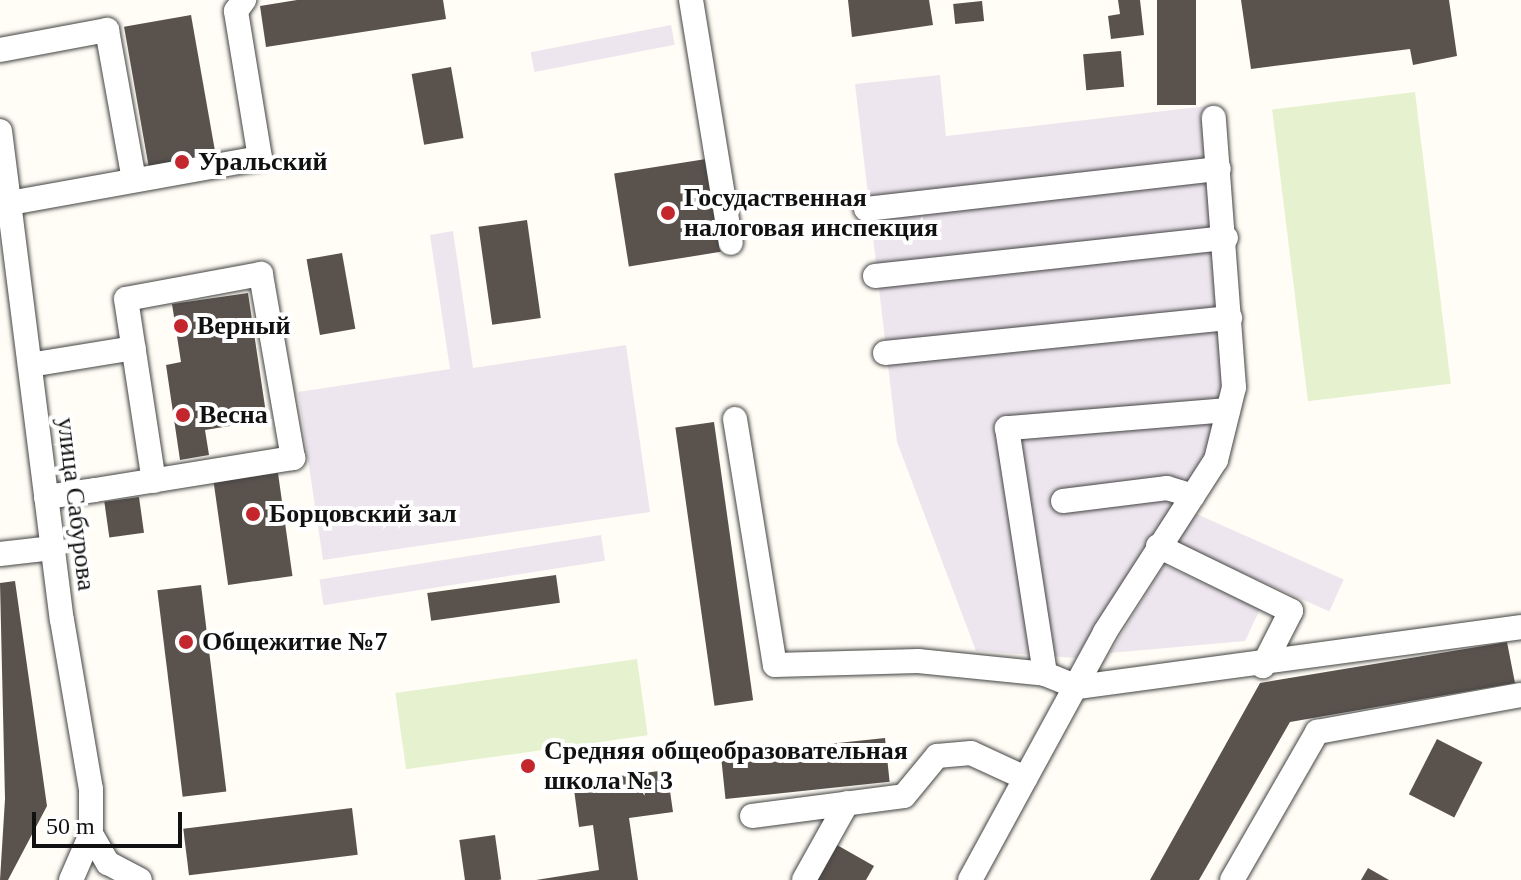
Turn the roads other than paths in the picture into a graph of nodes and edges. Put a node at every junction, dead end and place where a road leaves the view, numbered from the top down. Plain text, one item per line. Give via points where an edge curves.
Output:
1 (244, 0) edge
2 (691, 0) edge
3 (0, 50) edge
4 (1214, 118) dead end
5 (0, 131) edge
6 (1219, 169) junction
7 (134, 180) junction
8 (10, 203) junction
9 (866, 209) dead end
10 (1226, 238) junction
11 (731, 243) dead end
12 (875, 276) dead end
13 (1230, 318) junction
14 (134, 348) junction
15 (885, 353) dead end
16 (30, 365) junction
17 (1228, 410) junction
18 (735, 419) dead end
19 (154, 481) junction
20 (1193, 496) junction
21 (46, 497) junction
22 (1063, 501) dead end
23 (1158, 546) junction
24 (53, 548) junction
25 (0, 554) edge
26 (1521, 627) edge
27 (1263, 666) junction
28 (1045, 674) junction
29 (1078, 687) junction
30 (1521, 695) edge
31 (1025, 778) junction
32 (847, 803) junction
33 (752, 816) dead end
34 (91, 834) junction
35 (71, 880) edge
36 (140, 880) edge
37 (804, 880) edge
38 (970, 880) edge
39 (1232, 880) edge

1 - 7 street via 236,11 260,158
2 - 11 street
3 - 7 street via 107,30
4 - 6 street
5 - 8 street, улица Сабурова
6 - 9 street
6 - 10 street
7 - 8 street
8 - 16 street, улица Сабурова
10 - 12 street
10 - 13 street
13 - 15 street
13 - 17 street via 1234,387
14 - 16 street
14 - 19 street
14 - 19 street via 126,299 261,274 293,458
16 - 21 street, улица Сабурова
17 - 20 street via 1216,460
17 - 28 street via 1007,428 1038,660
18 - 28 street via 775,665 918,661
19 - 21 street
20 - 22 street via 1167,488
20 - 23 street
21 - 24 street, улица Сабурова
23 - 27 street via 1291,611
23 - 29 street
24 - 25 street
24 - 34 street, улица Сабурова via 91,789
26 - 27 street
27 - 29 street
28 - 29 street
29 - 31 street
30 - 39 street via 1317,732
31 - 32 street via 971,753 937,756 904,796
31 - 38 street
32 - 33 street
32 - 37 street
34 - 35 street, улица Сабурова
34 - 36 street via 108,863

